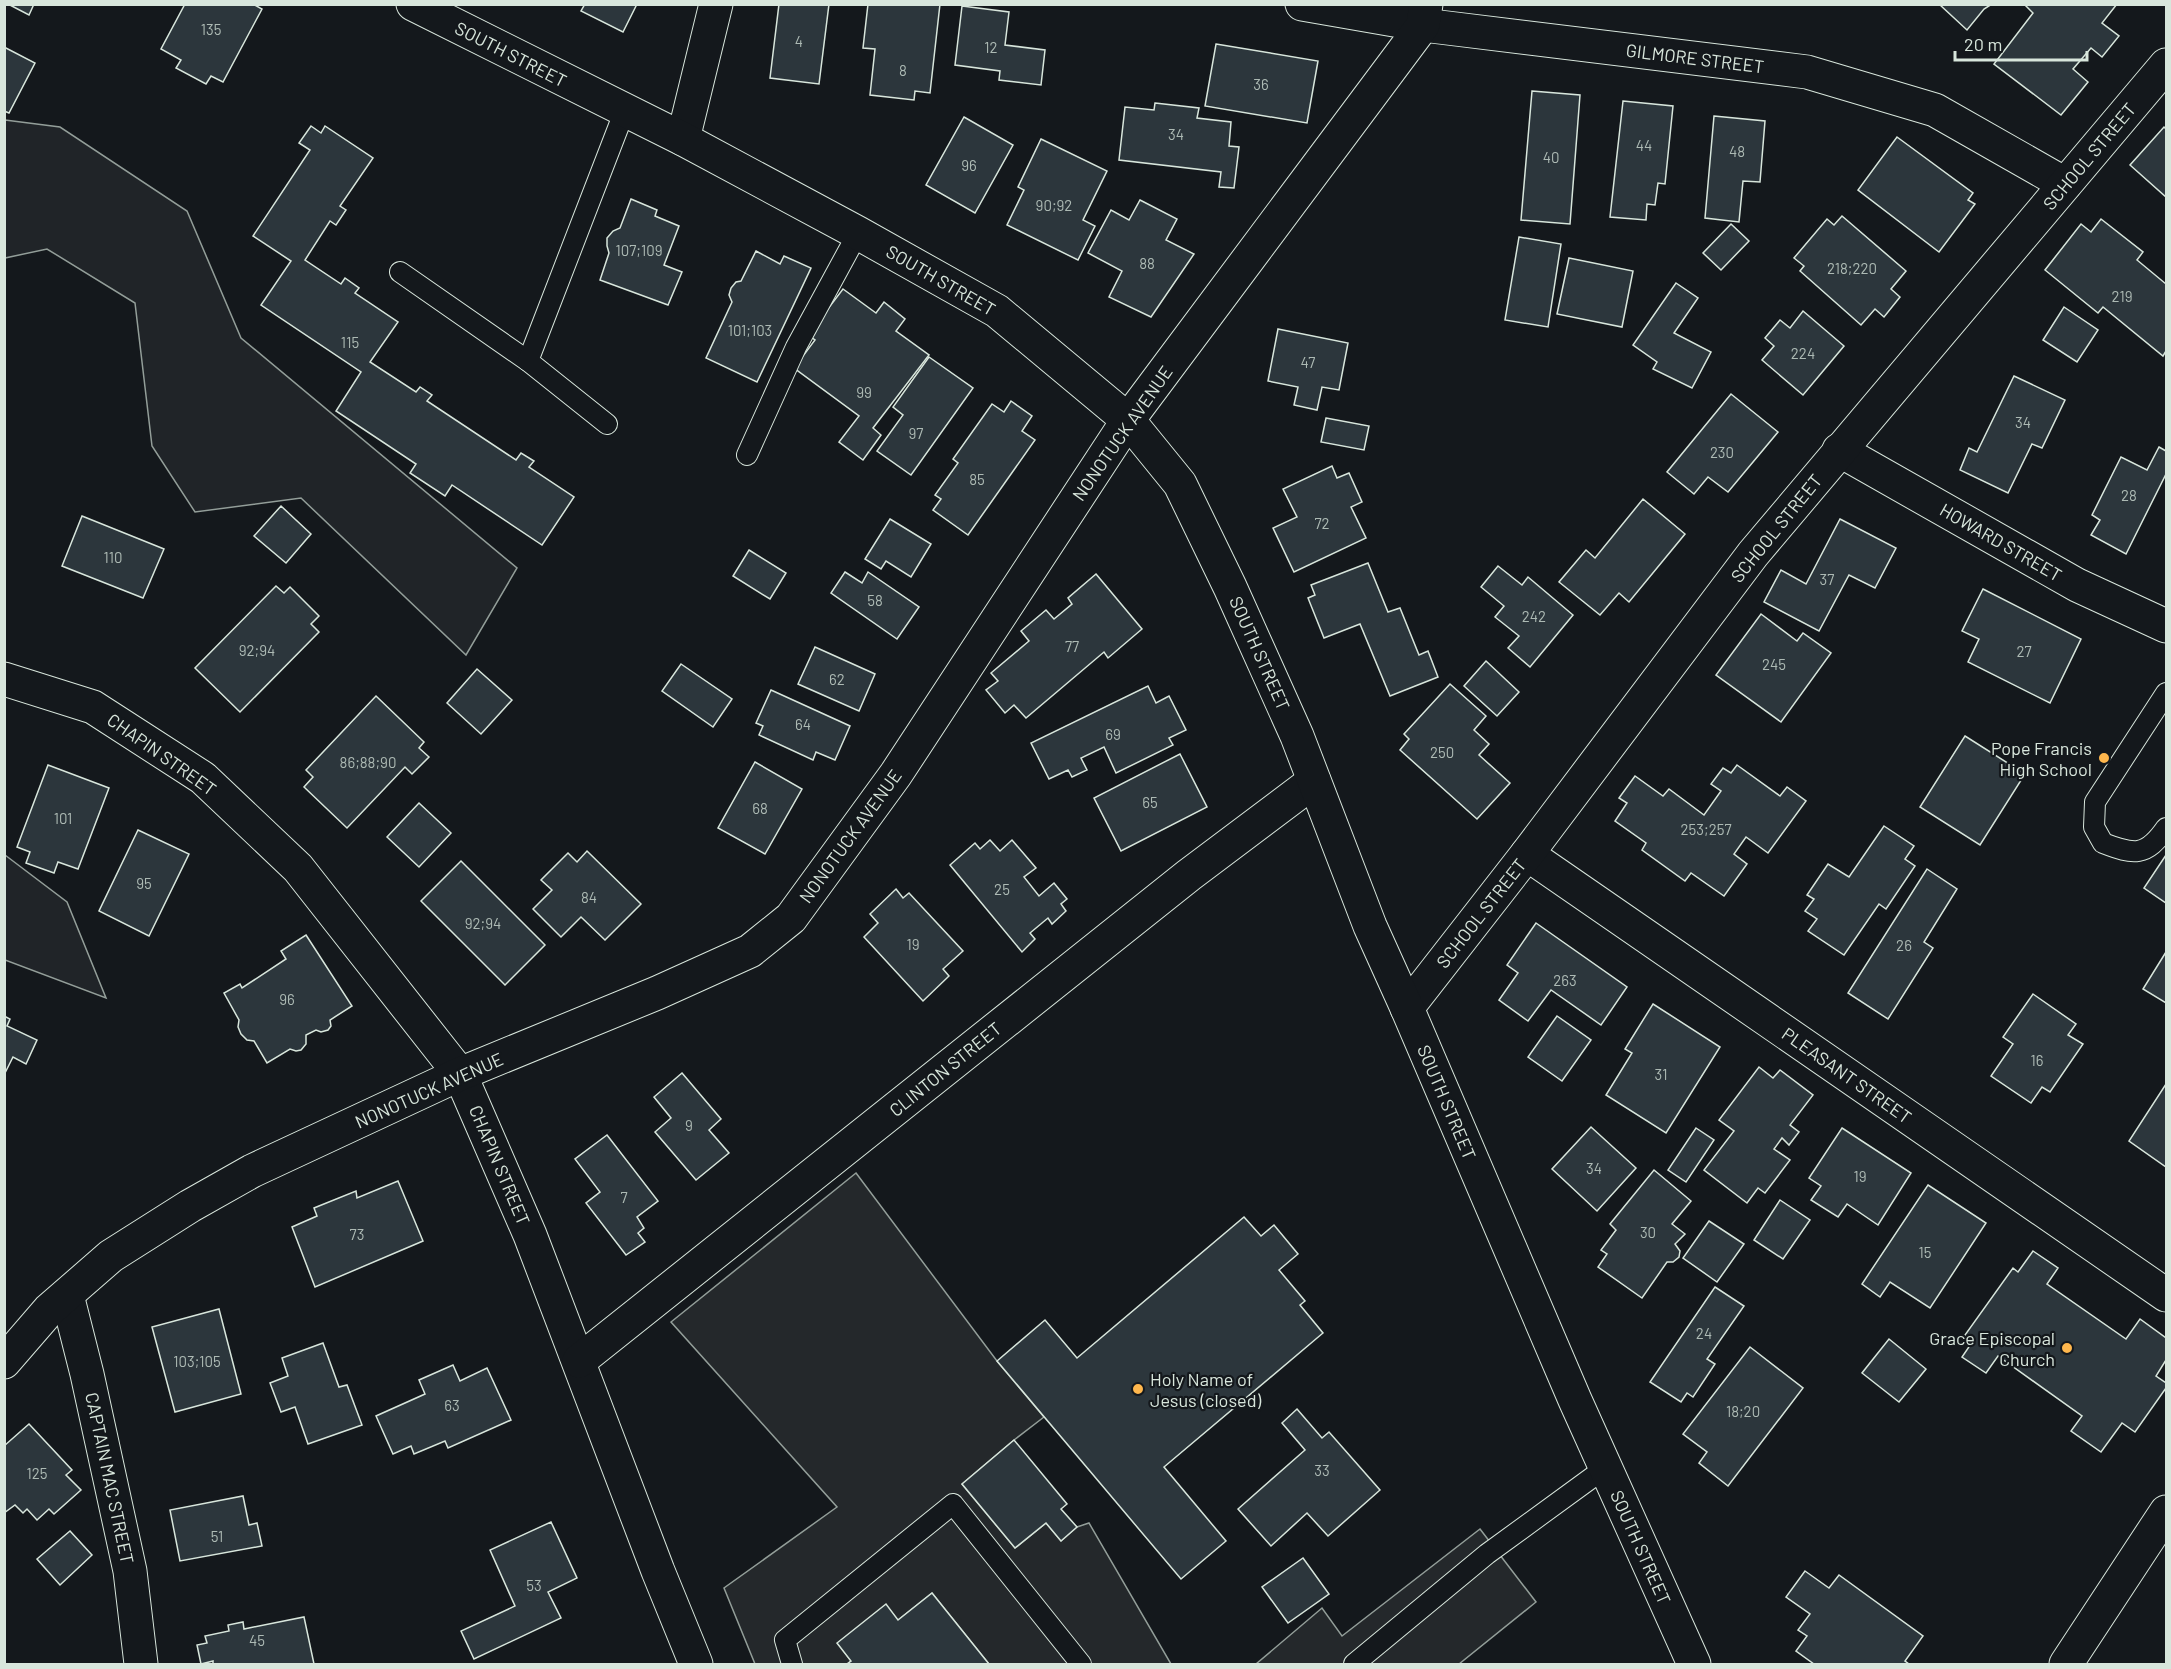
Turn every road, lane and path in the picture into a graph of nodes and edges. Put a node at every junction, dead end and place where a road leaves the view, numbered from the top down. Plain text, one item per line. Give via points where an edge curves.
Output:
1 (412, 4) edge
2 (716, 4) edge
3 (1302, 4) edge
4 (1424, 15) edge
5 (2166, 64) edge
6 (625, 110) junction
7 (683, 140) junction
8 (2065, 184) junction
9 (858, 232) junction
10 (400, 272) dead end
11 (528, 361) junction
12 (1128, 420) junction
13 (607, 424) dead end
14 (1839, 450) junction
15 (747, 455) dead end
16 (2166, 626) edge
17 (4, 679) edge
18 (2166, 693) edge
19 (1314, 781) junction
20 (2166, 828) edge
21 (1527, 854) junction
22 (1407, 1008) junction
23 (460, 1074) junction
24 (67, 1294) junction
25 (2166, 1295) edge
26 (579, 1361) junction
27 (4, 1362) edge
28 (1605, 1468) junction
29 (2166, 1512) edge
30 (141, 1665) edge
31 (696, 1665) edge
32 (792, 1665) edge
33 (1081, 1665) edge
34 (1354, 1665) edge
35 (1694, 1665) edge
36 (2066, 1665) edge

1 - 6 street, SOUTH STREET
2 - 7 street
3 - 4 street, GILMORE STREET
4 - 8 street, GILMORE STREET via 1807,72 1935,110
4 - 12 street, NONOTUCK AVENUE
5 - 8 street, SCHOOL STREET
6 - 7 street, SOUTH STREET
6 - 11 lane
7 - 9 street, SOUTH STREET
8 - 14 street, SCHOOL STREET
9 - 12 street, SOUTH STREET via 997,311
9 - 15 lane via 796,347
10 - 11 lane
11 - 13 lane
12 - 19 street, SOUTH STREET via 1180,484 1230,587
12 - 23 street, NONOTUCK AVENUE via 896,774 791,918 750,951
14 - 16 street, HOWARD STREET via 2077,585
14 - 21 street, SCHOOL STREET via 1753,554
17 - 23 street, CHAPIN STREET via 93,707 203,778 298,868
18 - 20 lane via 2095,802 2094,827 2103,843 2122,850 2144,851 2156,844
19 - 22 street, SOUTH STREET via 1370,926
19 - 26 street, CLINTON STREET via 1189,875
21 - 22 street, SCHOOL STREET
21 - 25 street, PLEASANT STREET
22 - 28 street, SOUTH STREET
23 - 24 street, NONOTUCK AVENUE via 252,1171 200,1200 111,1256
23 - 26 street, CHAPIN STREET
24 - 27 street, NONOTUCK AVENUE via 48,1310
24 - 30 street, CAPTAIN MAC STREET via 130,1571
26 - 31 street, CHAPIN STREET
28 - 34 lane via 1487,1554
28 - 35 street, SOUTH STREET
29 - 36 street
32 - 33 lane via 785,1640 953,1504

